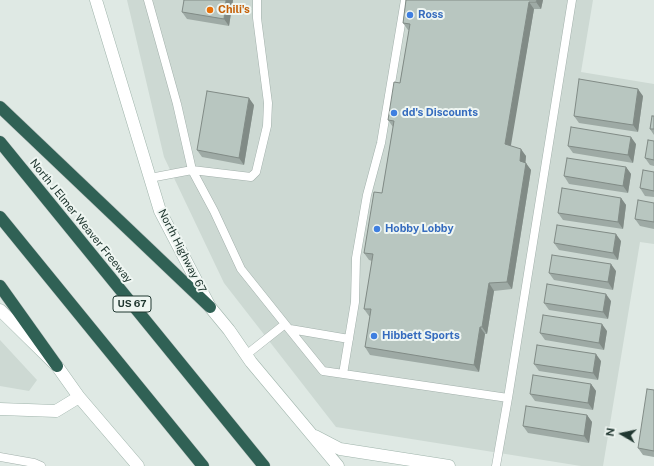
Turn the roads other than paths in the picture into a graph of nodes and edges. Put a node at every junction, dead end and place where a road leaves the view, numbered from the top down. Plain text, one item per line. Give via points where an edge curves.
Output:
1 (96, 0) edge
2 (148, 0) edge
3 (257, 0) edge
4 (405, 0) edge
5 (572, 0) edge
6 (0, 107) edge
7 (0, 142) edge
8 (192, 170) junction
9 (150, 178) junction
10 (0, 217) edge
11 (0, 286) edge
12 (210, 307) junction
13 (0, 310) edge
14 (288, 326) junction
15 (349, 339) junction
16 (246, 355) junction
17 (58, 366) junction
18 (343, 374) junction
19 (79, 397) junction
20 (508, 398) junction
21 (0, 409) edge
22 (310, 433) junction
23 (0, 457) edge
24 (41, 466) edge
25 (138, 466) edge
26 (203, 466) edge
27 (264, 466) edge
28 (338, 466) edge
29 (449, 466) edge
30 (496, 466) edge

1 - 9 main road, North Highway 67
2 - 8 lane via 177,104
3 - 8 lane via 268,103 267,126 256,172 251,177
4 - 15 lane via 381,143 367,195 356,258 355,302
5 - 20 lane
6 - 12 highway
7 - 27 highway, North J Elmer Weaver Freeway / US 67
8 - 9 lane
8 - 14 lane via 241,269
9 - 12 main road, North Highway 67 via 160,211
10 - 26 highway
11 - 17 highway
12 - 16 main road, North Highway 67
13 - 17 main road
14 - 15 lane
14 - 16 lane
14 - 18 lane via 324,371
15 - 18 lane
16 - 22 main road, North Highway 67
17 - 19 main road
18 - 20 lane
19 - 21 main road via 56,411
19 - 25 main road
20 - 30 lane
22 - 28 main road, North Highway 67
22 - 29 main road via 340,448
23 - 24 lane

